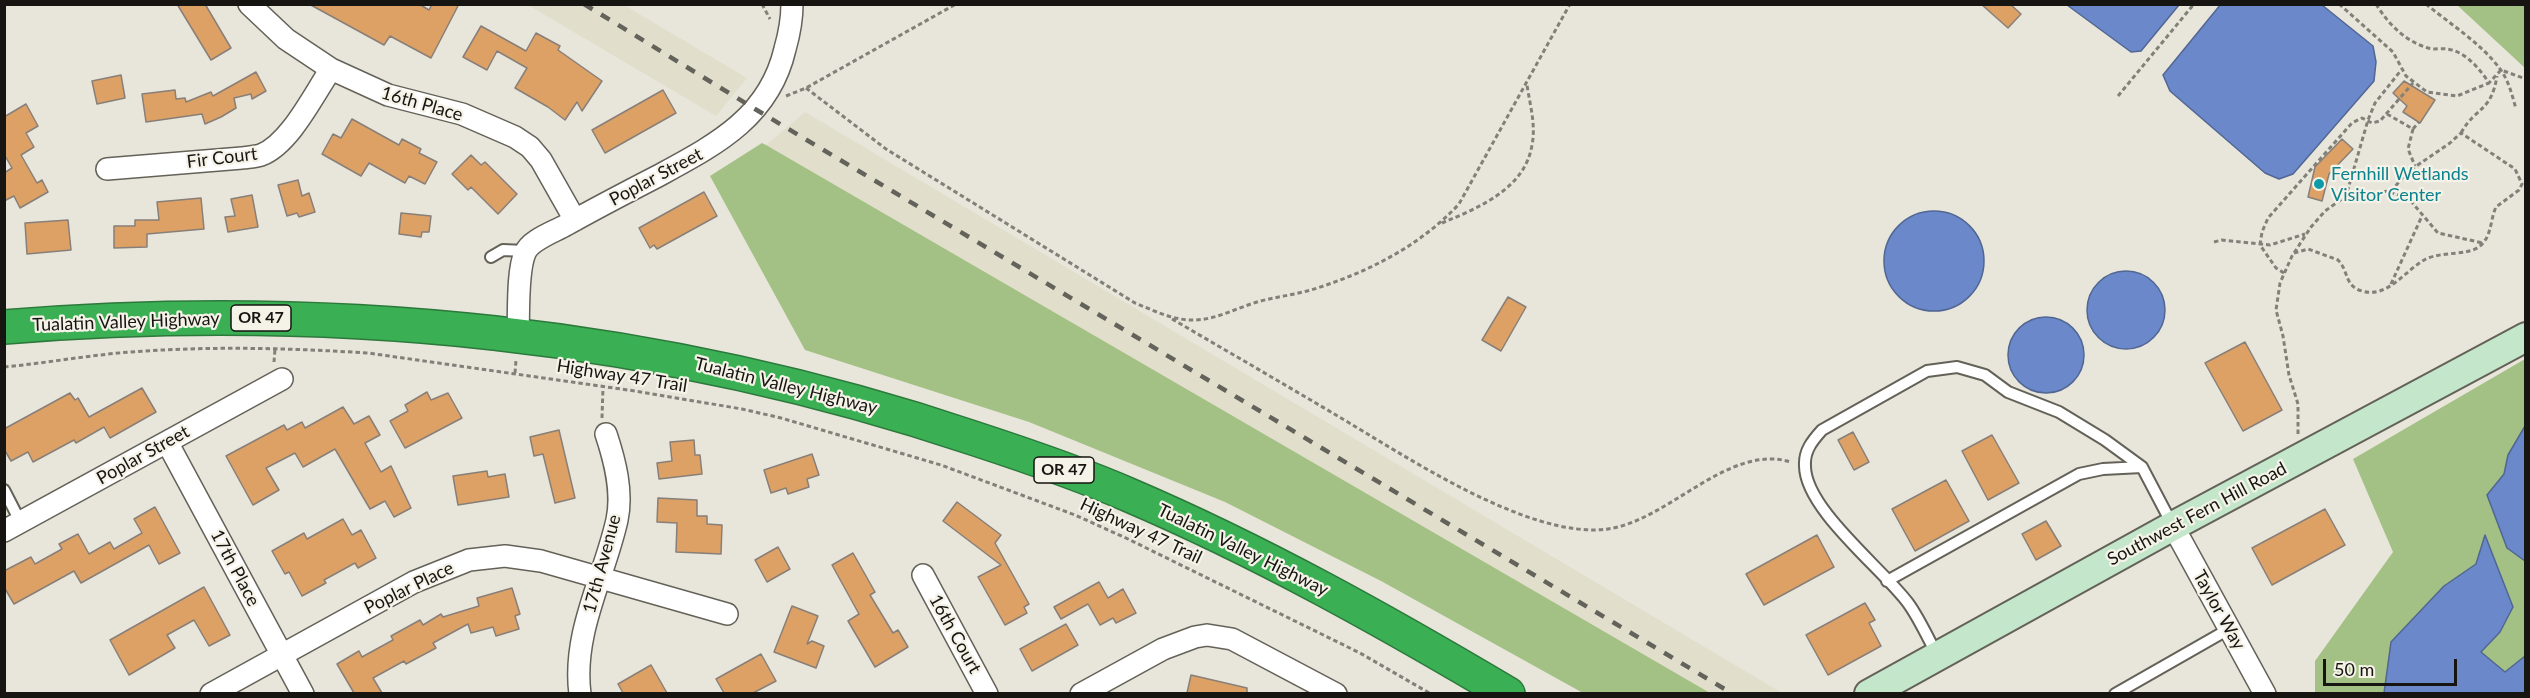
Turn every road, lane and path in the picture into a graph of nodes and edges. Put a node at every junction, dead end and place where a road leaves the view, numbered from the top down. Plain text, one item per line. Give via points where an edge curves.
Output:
1 (249, 4) edge
2 (792, 4) edge
3 (956, 4) edge
4 (1570, 4) edge
5 (2194, 4) edge
6 (2339, 4) edge
7 (2376, 4) edge
8 (2426, 4) edge
9 (331, 69) junction
10 (2402, 69) junction
11 (2500, 70) junction
12 (2497, 75) junction
13 (2526, 79) edge
14 (2413, 83) junction
15 (2489, 83) junction
16 (1526, 84) junction
17 (806, 88) junction
18 (766, 95) junction
19 (2118, 96) dead end
20 (2516, 109) dead end
21 (2387, 114) junction
22 (2368, 120) junction
23 (2419, 122) dead end
24 (2414, 129) junction
25 (2461, 133) junction
26 (2415, 166) junction
27 (107, 169) dead end
28 (2526, 187) edge
29 (2519, 190) junction
30 (2388, 191) junction
31 (2346, 196) junction
32 (2422, 216) junction
33 (574, 220) junction
34 (1440, 224) junction
35 (2306, 233) junction
36 (2214, 242) dead end
37 (2483, 243) junction
38 (2260, 245) junction
39 (525, 251) junction
40 (2294, 253) junction
41 (491, 257) dead end
42 (2284, 273) junction
43 (2391, 286) junction
44 (1171, 318) junction
45 (4, 327) edge
46 (518, 334) junction
47 (2526, 337) edge
48 (4, 367) edge
49 (282, 379) dead end
50 (603, 387) junction
51 (606, 434) joint
52 (167, 442) junction
53 (2304, 456) junction
54 (1804, 465) junction
55 (2142, 467) junction
56 (4, 490) edge
57 (2174, 526) junction
58 (13, 527) edge
59 (923, 575) dead end
60 (599, 577) junction
61 (1887, 581) junction
62 (727, 614) dead end
63 (2229, 629) junction
64 (282, 654) junction
65 (1937, 655) junction
66 (211, 693) edge
67 (303, 693) edge
68 (580, 693) edge
69 (987, 693) edge
70 (1081, 693) edge
71 (1336, 693) edge
72 (1431, 693) edge
73 (1508, 693) edge
74 (1869, 693) edge
75 (2115, 693) edge
76 (2265, 693) edge

1 - 9 street, 16th Place via 286,39
2 - 18 street, Poplar Street via 782,64
3 - 17 path
4 - 16 path
5 - 19 path
6 - 10 path via 2393,52
7 - 15 path via 2393,29 2429,48 2457,52 2475,64
8 - 11 path
9 - 27 street, Fir Court via 280,142 262,154
9 - 33 street, 16th Place via 370,89 462,114 514,137 541,160
10 - 14 path
10 - 22 path via 2375,103
11 - 12 path
11 - 13 path
11 - 20 path
12 - 15 path
12 - 25 path via 2487,106 2466,123
14 - 15 path via 2436,94 2457,96
14 - 21 path
16 - 34 path via 1459,204
16 - 34 path via 1533,125 1532,146 1523,171 1504,191
17 - 18 path via 780,97
17 - 44 path via 886,149 935,180 1135,303
18 - 33 street, Poplar Street via 743,123 712,147
21 - 22 path via 2376,123
21 - 24 path
22 - 31 path
22 - 38 path via 2362,118 2352,123 2275,210 2265,224
23 - 24 path
24 - 26 path via 2408,149
25 - 26 path
25 - 29 path via 2515,170 2522,184
26 - 30 path
28 - 29 path
29 - 37 path via 2496,207
30 - 31 path
30 - 32 path via 2409,199
31 - 35 path via 2325,211
32 - 37 path via 2438,233
32 - 43 path
33 - 39 street, Poplar Street
34 - 44 path via 1412,245 1368,268 1310,290 1197,320
35 - 38 path
35 - 40 path
36 - 38 path
37 - 43 path via 2472,251 2429,258
38 - 42 path
39 - 41 lane via 503,250
39 - 46 street
40 - 42 path
40 - 43 path via 2308,249 2338,260 2347,281 2360,290 2372,293
42 - 53 path via 2276,310 2298,404 2298,436
44 - 54 path via 1460,488 1559,525 1588,531 1635,521 1754,459 1783,459
45 - 46 highway, Tualatin Valley Highway / OR 47 via 146,318 274,318
46 - 73 highway, Tualatin Valley Highway / OR 47 via 651,354 775,380 1008,449 1128,494 1264,559
47 - 53 street, Southwest Fern Hill Road
48 - 50 path, Highway 47 Trail via 154,350 297,348 368,353
49 - 52 street, Poplar Street
50 - 51 path via 601,417
50 - 72 path, Highway 47 Trail via 781,418 979,478 1075,515 1169,558 1360,652
51 - 60 street, 17th Avenue via 615,462 618,502 617,519
52 - 58 street, Poplar Street
52 - 64 street, 17th Place
53 - 57 street, Southwest Fern Hill Road
54 - 55 lane via 1813,440 1822,430 1927,371 1957,367 1985,375 2008,392 2059,412
54 - 61 lane via 1806,479 1827,514
55 - 57 lane
55 - 61 lane via 2079,474
56 - 58 lane
57 - 63 street, Taylor Way
57 - 65 street, Southwest Fern Hill Road
59 - 69 street, 16th Court
60 - 62 street, Poplar Place
60 - 64 street, Poplar Place via 505,556 469,560 414,582
60 - 68 street, 17th Avenue via 580,646
61 - 65 lane via 1908,602
63 - 75 lane
63 - 76 street, Taylor Way
64 - 66 street, Poplar Place
64 - 67 street, 17th Place
65 - 74 street, Southwest Fern Hill Road
70 - 71 street via 1163,649 1207,636 1232,639

